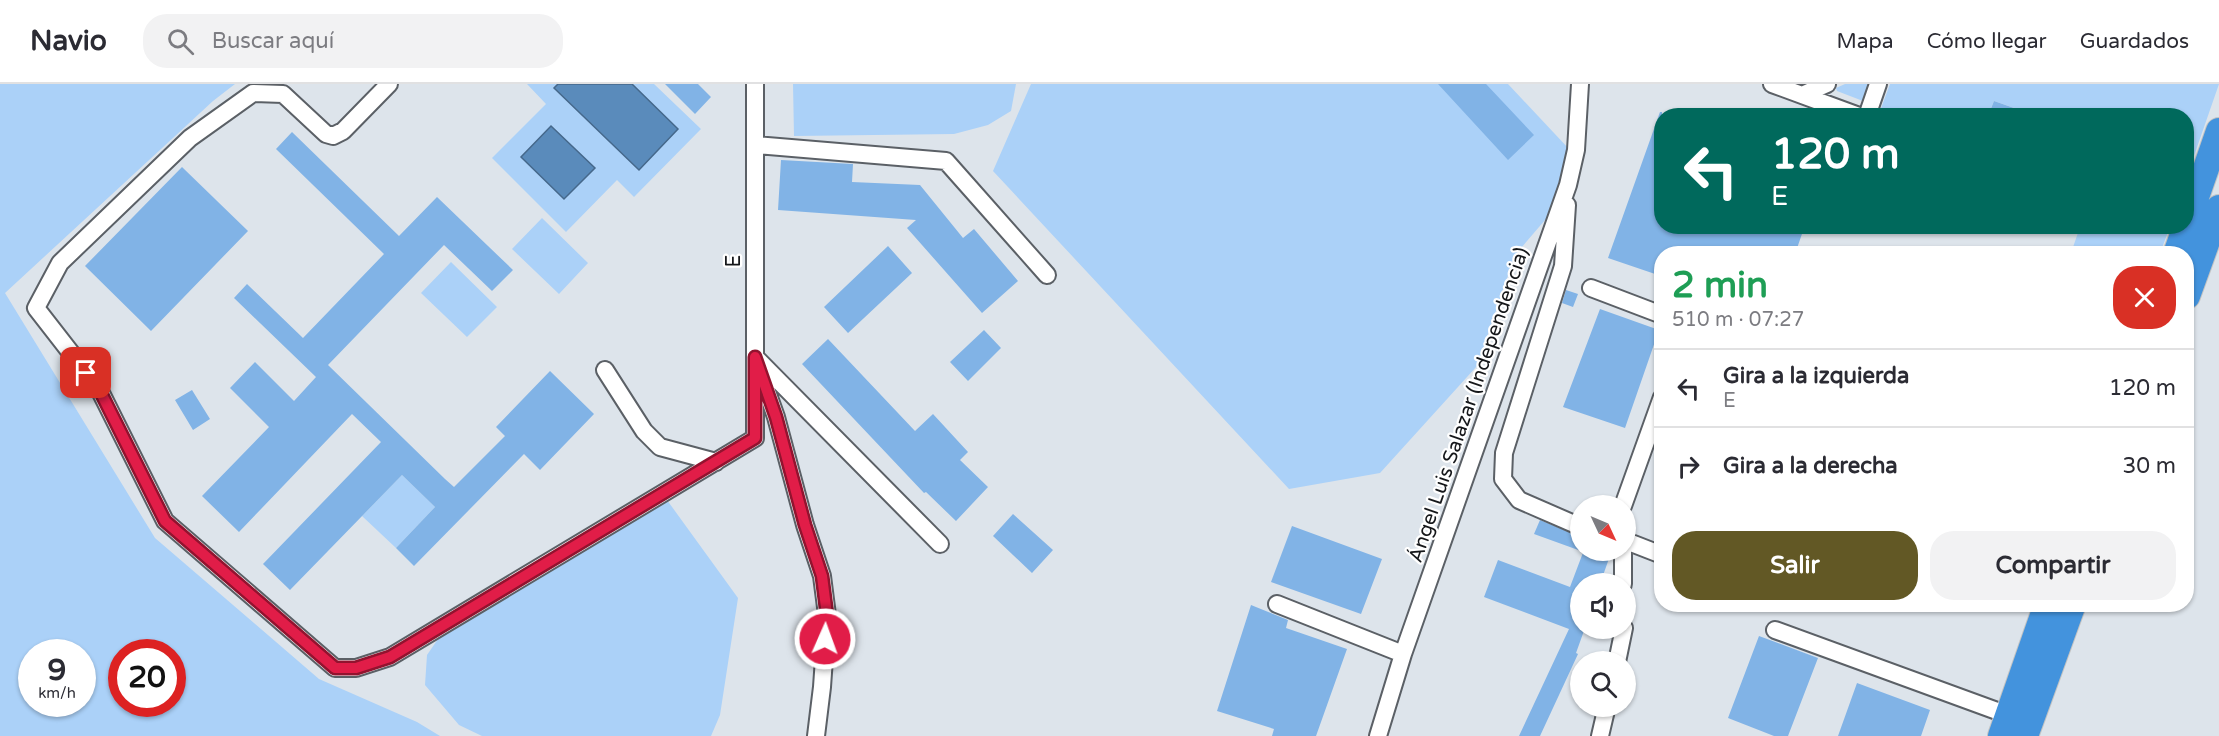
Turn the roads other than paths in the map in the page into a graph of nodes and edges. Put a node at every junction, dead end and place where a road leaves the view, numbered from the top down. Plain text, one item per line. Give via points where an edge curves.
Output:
1 (389, 84) edge
2 (755, 84) edge
3 (1580, 84) edge
4 (1772, 84) edge
5 (1827, 84) edge
6 (1878, 84) edge
7 (1802, 95) junction
8 (1838, 108) edge
9 (1870, 108) edge
10 (2219, 131) edge
11 (756, 145) junction
12 (1568, 185) junction
13 (2194, 207) edge
14 (2219, 208) edge
15 (2194, 227) edge
16 (1047, 275) dead end
17 (1591, 288) dead end
18 (1654, 312) edge
19 (755, 357) junction
20 (605, 370) dead end
21 (1654, 419) edge
22 (716, 462) junction
23 (1627, 495) edge
24 (1570, 522) edge
25 (940, 544) dead end
26 (1636, 545) edge
27 (1654, 552) edge
28 (1277, 604) dead end
29 (2045, 612) edge
30 (2069, 612) edge
31 (1775, 630) dead end
32 (1403, 654) junction
33 (1604, 717) edge
34 (2016, 727) edge
35 (816, 736) edge
36 (1378, 736) edge
37 (1600, 736) edge

1 - 22 street via 343,131 333,136 326,134 283,93 253,93 190,138 60,263 36,308 99,389 165,521 335,668 356,668 390,657
2 - 11 street, E
3 - 12 street, Ángel Luis Salazar (Independencia) via 1576,150
4 - 7 street
5 - 7 street
6 - 9 street
7 - 8 street
10 - 13 highway
11 - 16 street via 946,161
11 - 19 street, E
12 - 24 street via 1563,266 1504,453 1503,478 1519,500
12 - 32 street, Ángel Luis Salazar (Independencia)
14 - 15 highway
17 - 18 street
19 - 22 street, E via 755,438
19 - 25 street
19 - 35 street via 822,576 827,615
20 - 22 street via 644,431 660,447
21 - 23 street
26 - 27 street
28 - 32 street
29 - 34 highway
30 - 34 highway
31 - 34 street
32 - 36 street, Ángel Luis Salazar (Independencia)
33 - 37 street

